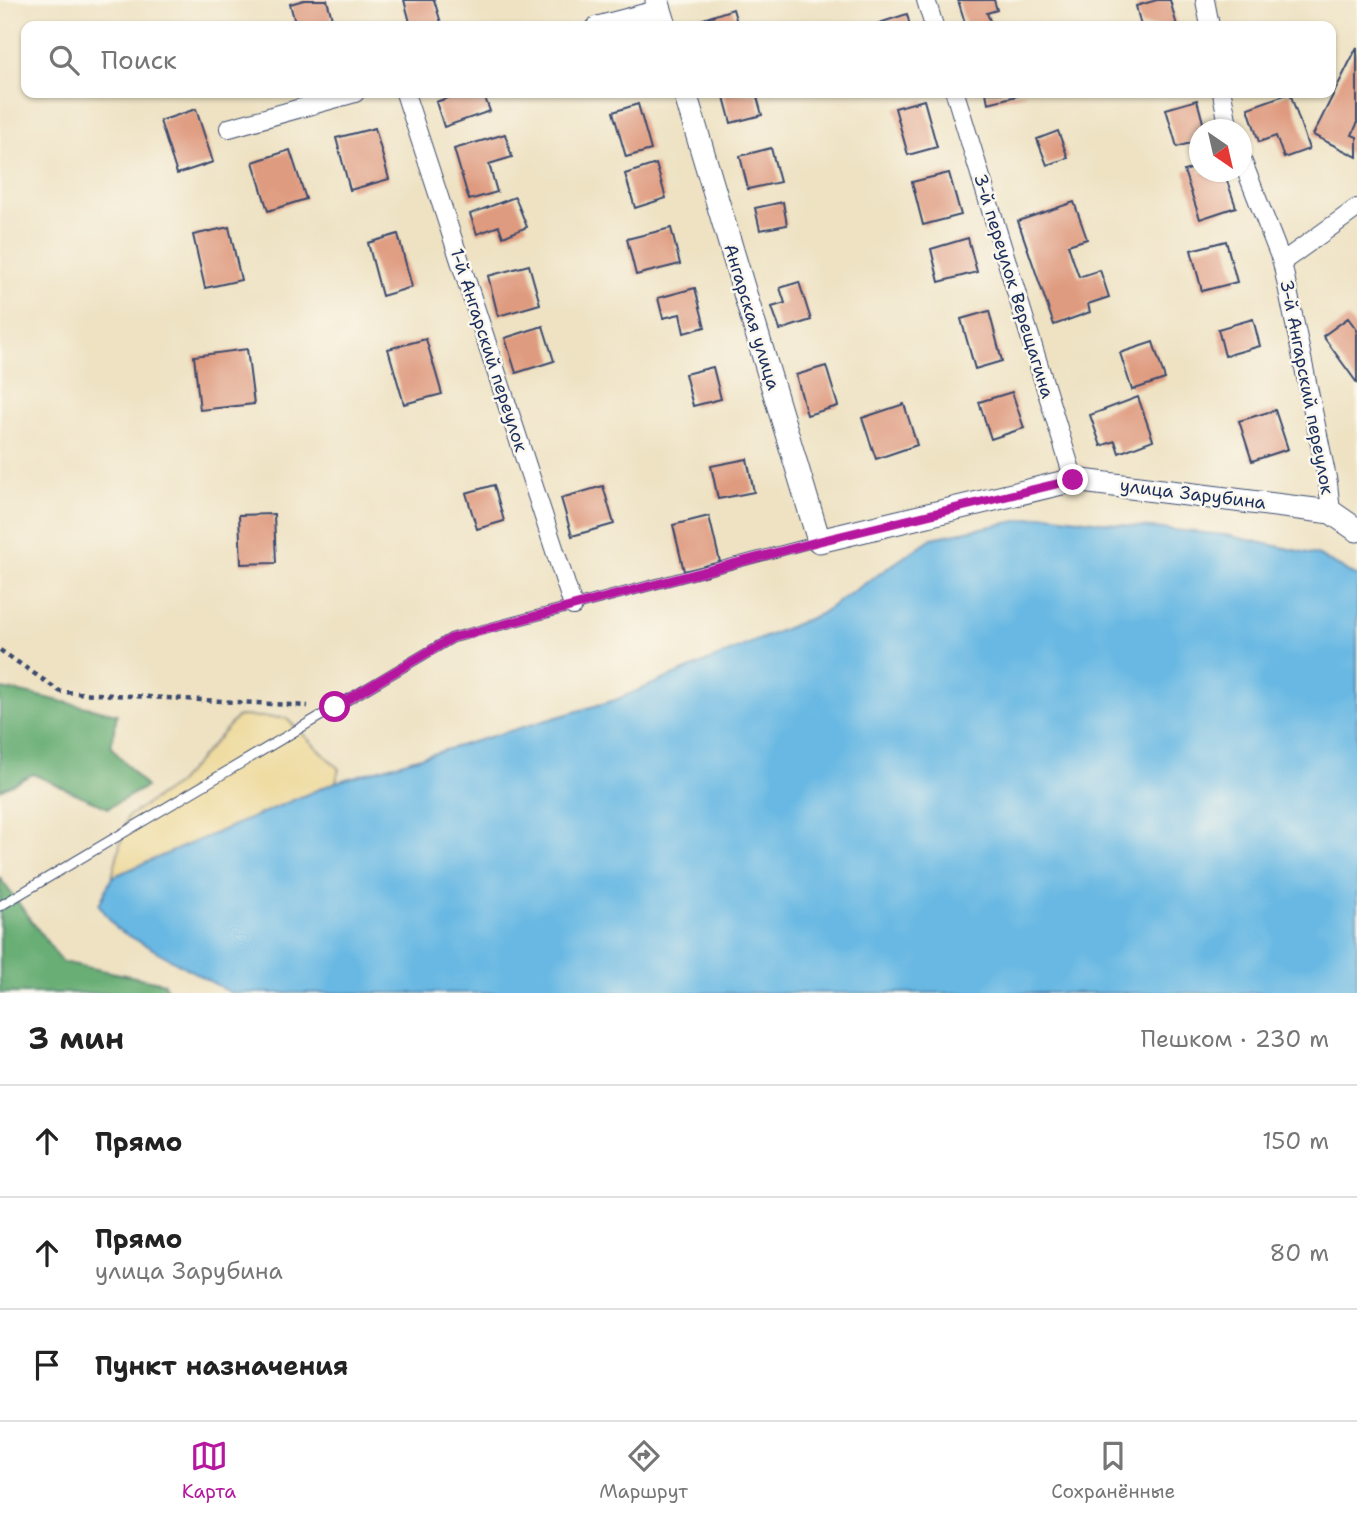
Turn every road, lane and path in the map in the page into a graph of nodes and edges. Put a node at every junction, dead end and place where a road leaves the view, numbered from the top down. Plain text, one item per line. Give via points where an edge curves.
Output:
1 (926, 0) edge
2 (1205, 0) edge
3 (661, 12) edge
4 (619, 21) edge
5 (932, 21) edge
6 (1209, 21) edge
7 (337, 98) edge
8 (407, 98) edge
9 (687, 98) edge
10 (957, 98) edge
11 (1223, 98) edge
12 (1227, 119) edge
13 (229, 128) dead end
14 (1250, 182) edge
15 (1357, 208) edge
16 (1282, 262) junction
17 (1073, 480) junction
18 (1331, 512) junction
19 (1357, 530) edge
20 (820, 541) junction
21 (573, 606) junction
22 (0, 650) edge
23 (335, 707) junction
24 (0, 906) edge

1 - 5 street
2 - 6 street
3 - 4 street
7 - 13 street
8 - 21 street, 1-й Ангарский переулок
9 - 20 street, Ангарская улица
10 - 17 street, 3-й переулок Верещагина
11 - 12 street
14 - 16 street, 3-й Ангарский переулок
15 - 16 street
16 - 18 street, 3-й Ангарский переулок
17 - 18 street, улица Зарубина
17 - 20 street, улица Зарубина
18 - 19 street, улица Зарубина
20 - 21 lane
21 - 23 lane via 452,638
22 - 23 path via 61,692
23 - 24 lane

